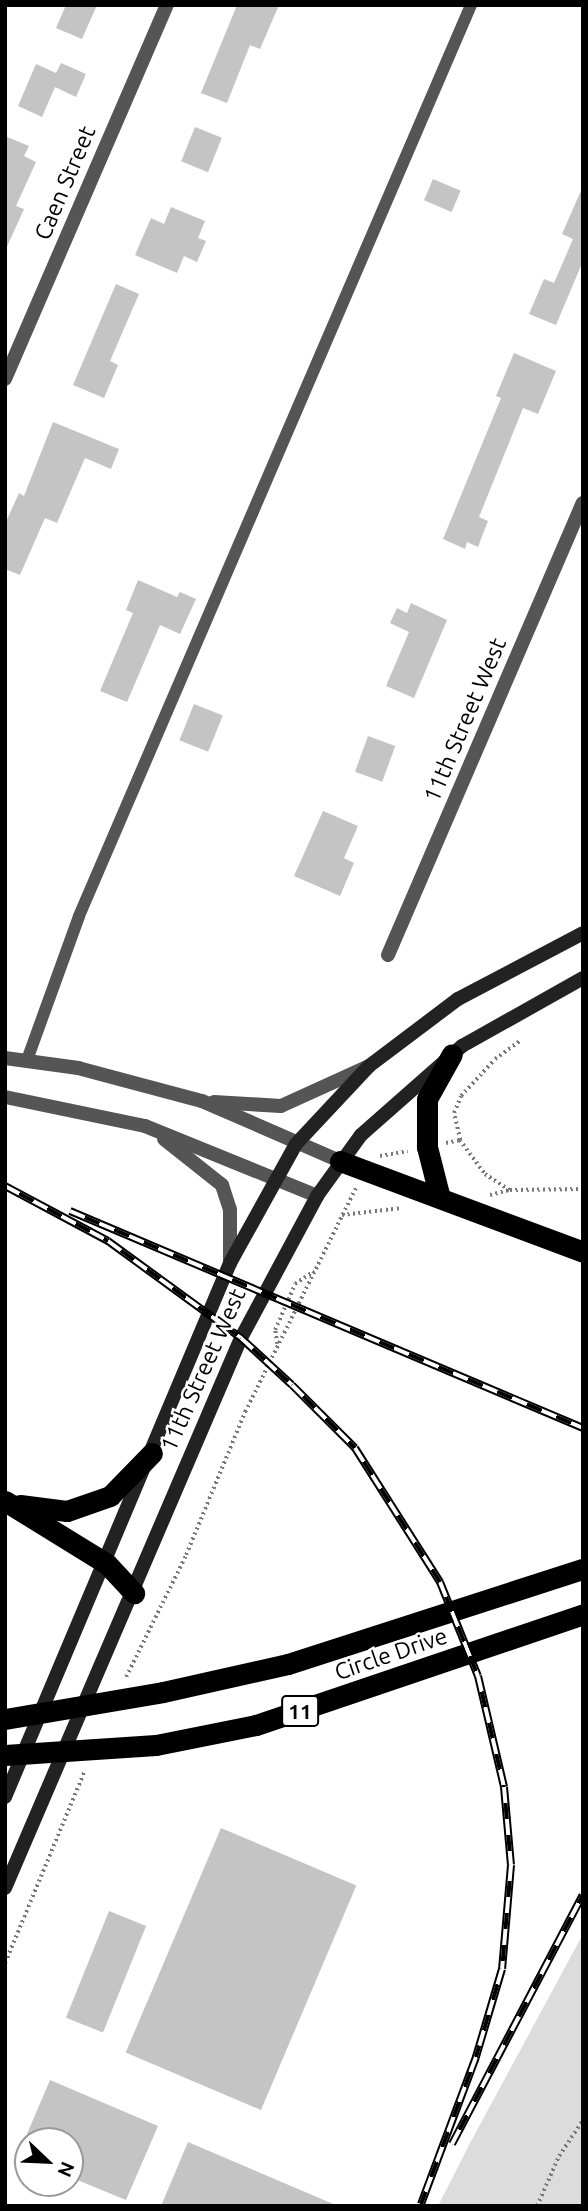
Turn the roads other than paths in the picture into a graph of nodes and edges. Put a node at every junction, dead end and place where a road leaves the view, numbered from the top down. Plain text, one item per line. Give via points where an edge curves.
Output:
1 (167, 5) edge
2 (471, 5) edge
3 (5, 379) edge
4 (583, 503) edge
5 (583, 933) edge
6 (388, 955) dead end
7 (583, 978) edge
8 (452, 1054) junction
9 (5, 1058) edge
10 (27, 1060) junction
11 (369, 1066) junction
12 (5, 1097) edge
13 (202, 1101) junction
14 (145, 1126) junction
15 (296, 1144) junction
16 (340, 1161) junction
17 (274, 1178) junction
18 (317, 1196) junction
19 (440, 1198) junction
20 (583, 1252) edge
21 (230, 1263) junction
22 (152, 1453) junction
23 (10, 1503) edge
24 (107, 1564) junction
25 (583, 1569) edge
26 (134, 1593) junction
27 (583, 1614) edge
28 (5, 1719) edge
29 (5, 1755) edge
30 (5, 1797) edge
31 (5, 1888) edge

1 - 3 street, Caen Street
2 - 10 lane via 79,916
4 - 6 street, 11th Street West
5 - 11 main road, 11th Street West via 458,999
7 - 8 main road, 11th Street West
8 - 16 main road, 11th Street West via 361,1135
8 - 19 highway via 427,1099 427,1146
9 - 10 street
10 - 13 street via 79,1068
11 - 13 street via 281,1106
11 - 15 main road, 11th Street West
12 - 14 street
13 - 15 street
14 - 17 street
14 - 21 street via 222,1185 230,1210
15 - 16 street
15 - 17 main road, 11th Street West
16 - 18 main road, 11th Street West
16 - 19 highway
17 - 18 street
17 - 21 main road, 11th Street West
18 - 26 main road, 11th Street West via 241,1338
19 - 20 highway
21 - 22 main road, 11th Street West
22 - 23 highway via 110,1496 66,1511
22 - 24 main road, 11th Street West
23 - 24 highway
24 - 26 highway
24 - 30 main road, 11th Street West
25 - 28 highway, Circle Drive / 11 via 288,1664 163,1692
26 - 31 main road, 11th Street West
27 - 29 highway, Circle Drive / 11 via 256,1725 156,1745

